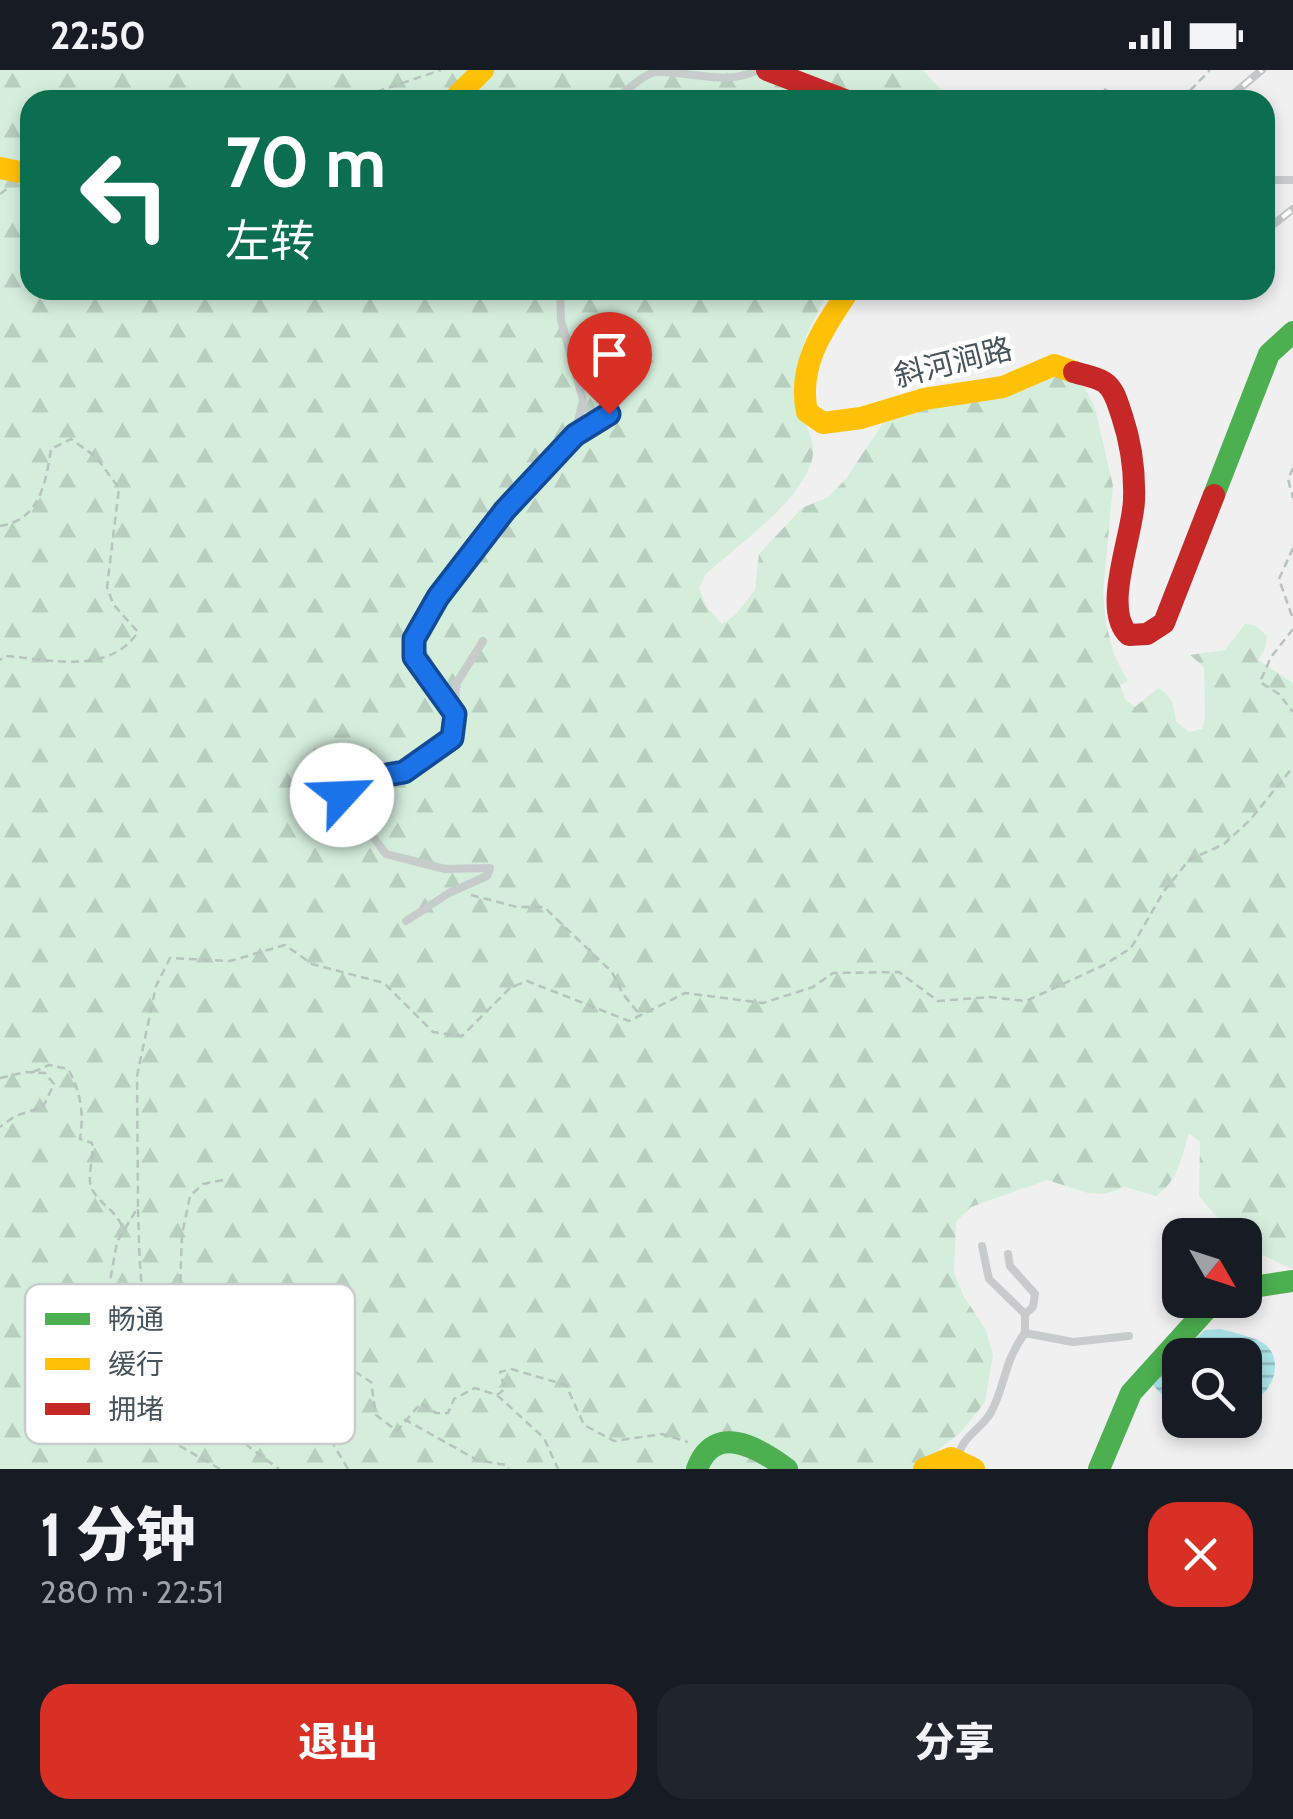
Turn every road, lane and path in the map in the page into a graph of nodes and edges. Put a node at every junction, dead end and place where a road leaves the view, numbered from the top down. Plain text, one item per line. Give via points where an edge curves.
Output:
1 (441, 70) edge
2 (484, 70) edge
3 (758, 70) edge
4 (767, 70) edge
5 (1210, 70) edge
6 (382, 90) edge
7 (463, 90) edge
8 (626, 90) edge
9 (819, 90) edge
10 (1191, 90) edge
11 (561, 300) edge
12 (843, 300) edge
13 (1293, 332) edge
14 (630, 381) dead end
15 (575, 435) junction
16 (1293, 468) edge
17 (1293, 498) edge
18 (0, 526) edge
19 (1293, 548) edge
20 (1293, 618) edge
21 (1293, 630) edge
22 (483, 641) dead end
23 (0, 660) edge
24 (1293, 712) edge
25 (455, 714) junction
26 (1293, 767) edge
27 (449, 893) junction
28 (406, 921) dead end
29 (640, 1015) junction
30 (32, 1072) junction
31 (0, 1078) edge
32 (0, 1126) edge
33 (223, 1180) dead end
34 (138, 1208) junction
35 (124, 1231) junction
36 (982, 1246) dead end
37 (1008, 1254) dead end
38 (1293, 1281) edge
39 (110, 1284) edge
40 (142, 1284) edge
41 (180, 1284) edge
42 (1262, 1286) edge
43 (1025, 1314) junction
44 (1198, 1318) edge
45 (1025, 1333) junction
46 (1129, 1336) dead end
47 (355, 1371) edge
48 (497, 1396) junction
49 (404, 1419) junction
50 (176, 1444) edge
51 (245, 1444) edge
52 (333, 1444) edge
53 (700, 1460) edge
54 (966, 1464) edge
55 (220, 1469) edge
56 (279, 1469) edge
57 (348, 1469) edge
58 (510, 1469) edge
59 (558, 1469) edge
60 (786, 1469) edge
61 (924, 1469) edge
62 (1099, 1469) edge

1 - 6 path
2 - 7 street
3 - 8 lane via 744,77 657,70
4 - 9 street
5 - 10 path
11 - 15 lane via 583,400
12 - 13 street, 斜河涧路 via 818,338 802,393 807,412 823,424 924,398 1003,387 1054,365 1112,390 1136,478 1117,604 1121,625 1142,638 1164,623 1270,354
14 - 15 lane via 609,414
15 - 25 lane via 486,532 414,639 414,657
16 - 17 path
18 - 23 path via 33,507 47,486 51,449 71,439 96,457 119,488 107,587 138,632 127,648 88,662
19 - 20 path via 1280,578
21 - 24 path via 1260,682
22 - 25 lane via 456,684
25 - 27 lane via 452,738 404,772 364,779 342,795 386,854 445,869 490,868
26 - 29 path via 1224,844 1189,860 1131,948 1026,1002 938,1002 899,972 833,973 814,987 763,1002 684,992
27 - 28 lane
27 - 29 path via 544,907 612,972
29 - 34 path via 629,1021 528,981 510,988 462,1036 433,1032 384,983 312,964 285,945 230,961 170,958 156,986 137,1076
30 - 31 path
30 - 32 path via 45,1073 54,1084 43,1107
30 - 35 path via 49,1064 68,1069 74,1079 84,1118 80,1139 92,1143 94,1156 89,1182
33 - 41 path via 203,1184 190,1196
34 - 35 path
34 - 40 path
35 - 39 path
36 - 43 lane via 989,1279
37 - 43 lane via 1010,1266 1035,1294
38 - 42 street
43 - 45 lane
44 - 62 street via 1131,1393
45 - 46 lane via 1073,1342
45 - 54 lane via 992,1411 960,1444
47 - 49 path via 371,1382 376,1414 398,1431
48 - 49 path via 476,1388 454,1399 448,1413 421,1403
48 - 53 path via 506,1389 500,1372 512,1369 566,1384 584,1426 614,1440 662,1434 687,1442
48 - 59 path via 544,1438
49 - 58 path via 477,1460
50 - 55 path
51 - 56 path
52 - 57 path
53 - 60 street via 711,1442 721,1440 772,1457
54 - 61 street via 951,1458

